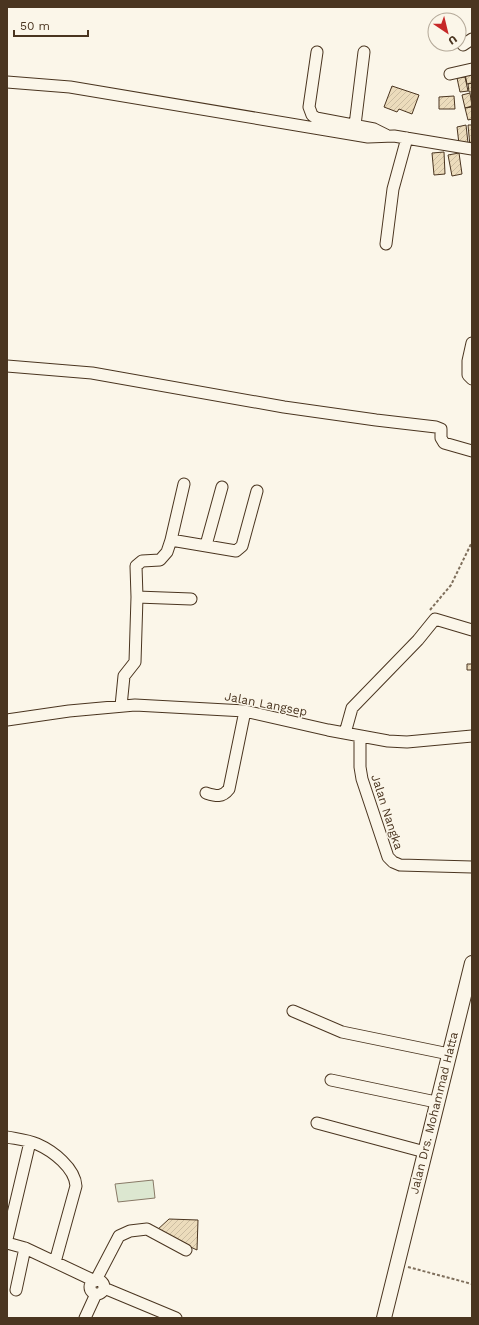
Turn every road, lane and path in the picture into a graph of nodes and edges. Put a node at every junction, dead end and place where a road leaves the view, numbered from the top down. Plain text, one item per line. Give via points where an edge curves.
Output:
1 (317, 52) dead end
2 (364, 52) dead end
3 (472, 69) edge
4 (450, 74) dead end
5 (7, 82) edge
6 (355, 125) junction
7 (388, 136) junction
8 (407, 138) junction
9 (472, 149) edge
10 (386, 244) dead end
11 (472, 343) edge
12 (7, 366) edge
13 (472, 379) edge
14 (472, 452) edge
15 (184, 484) dead end
16 (222, 486) dead end
17 (256, 491) dead end
18 (171, 540) junction
19 (472, 542) edge
20 (206, 546) junction
21 (138, 597) junction
22 (191, 598) dead end
23 (429, 612) dead end
24 (472, 630) edge
25 (121, 706) junction
26 (245, 711) junction
27 (7, 720) edge
28 (345, 733) junction
29 (360, 736) junction
30 (472, 736) edge
31 (206, 793) dead end
32 (472, 867) edge
33 (472, 963) edge
34 (470, 980) edge
35 (293, 1010) dead end
36 (449, 1054) junction
37 (331, 1080) dead end
38 (436, 1102) junction
39 (317, 1123) dead end
40 (7, 1137) edge
41 (30, 1142) junction
42 (425, 1152) junction
43 (7, 1239) edge
44 (7, 1243) edge
45 (25, 1248) junction
46 (186, 1250) dead end
47 (58, 1263) junction
48 (397, 1264) junction
49 (472, 1284) edge
50 (99, 1286) junction
51 (16, 1290) dead end
52 (85, 1318) edge
53 (159, 1318) edge
54 (176, 1318) edge
55 (384, 1318) edge

1 - 6 street via 309,112 316,118
2 - 6 street
3 - 4 street
5 - 7 street via 70,87 368,137
6 - 7 street via 374,129
7 - 8 street
8 - 9 street
8 - 10 street via 393,189
11 - 13 street via 468,361 468,375
12 - 14 street via 92,373 292,408 436,427 441,429 444,443
15 - 18 street
16 - 20 street
17 - 20 street via 240,550
18 - 20 street
18 - 21 street via 167,552 160,560 142,561 136,566
19 - 23 path via 451,585
21 - 22 street
21 - 25 street via 135,662 124,676
24 - 28 street via 435,620 352,708
25 - 26 street, Jalan Langsep
25 - 27 street, Jalan Langsep
26 - 28 street, Jalan Langsep
26 - 31 street via 229,789 225,794 218,796
28 - 29 street, Jalan Langsep
29 - 30 street, Jalan Langsep via 407,742
29 - 32 street, Jalan Nangka via 362,779 388,857 392,862 400,865
33 - 34 main road, Jalan Drs. Mohammad Hatta
34 - 36 main road, Jalan Drs. Mohammad Hatta
35 - 36 street via 342,1032
36 - 38 main road, Jalan Drs. Mohammad Hatta
37 - 38 street
38 - 42 main road, Jalan Drs. Mohammad Hatta
39 - 42 street
40 - 41 street
41 - 43 street
41 - 47 street via 38,1144 56,1156 66,1165 75,1181
42 - 48 main road, Jalan Drs. Mohammad Hatta
44 - 45 street
45 - 47 street
45 - 51 street
46 - 50 street via 148,1229 124,1233 125,1238
47 - 50 street
48 - 49 path
48 - 55 main road, Jalan Drs. Mohammad Hatta
50 - 52 street
50 - 53 street
50 - 54 street

